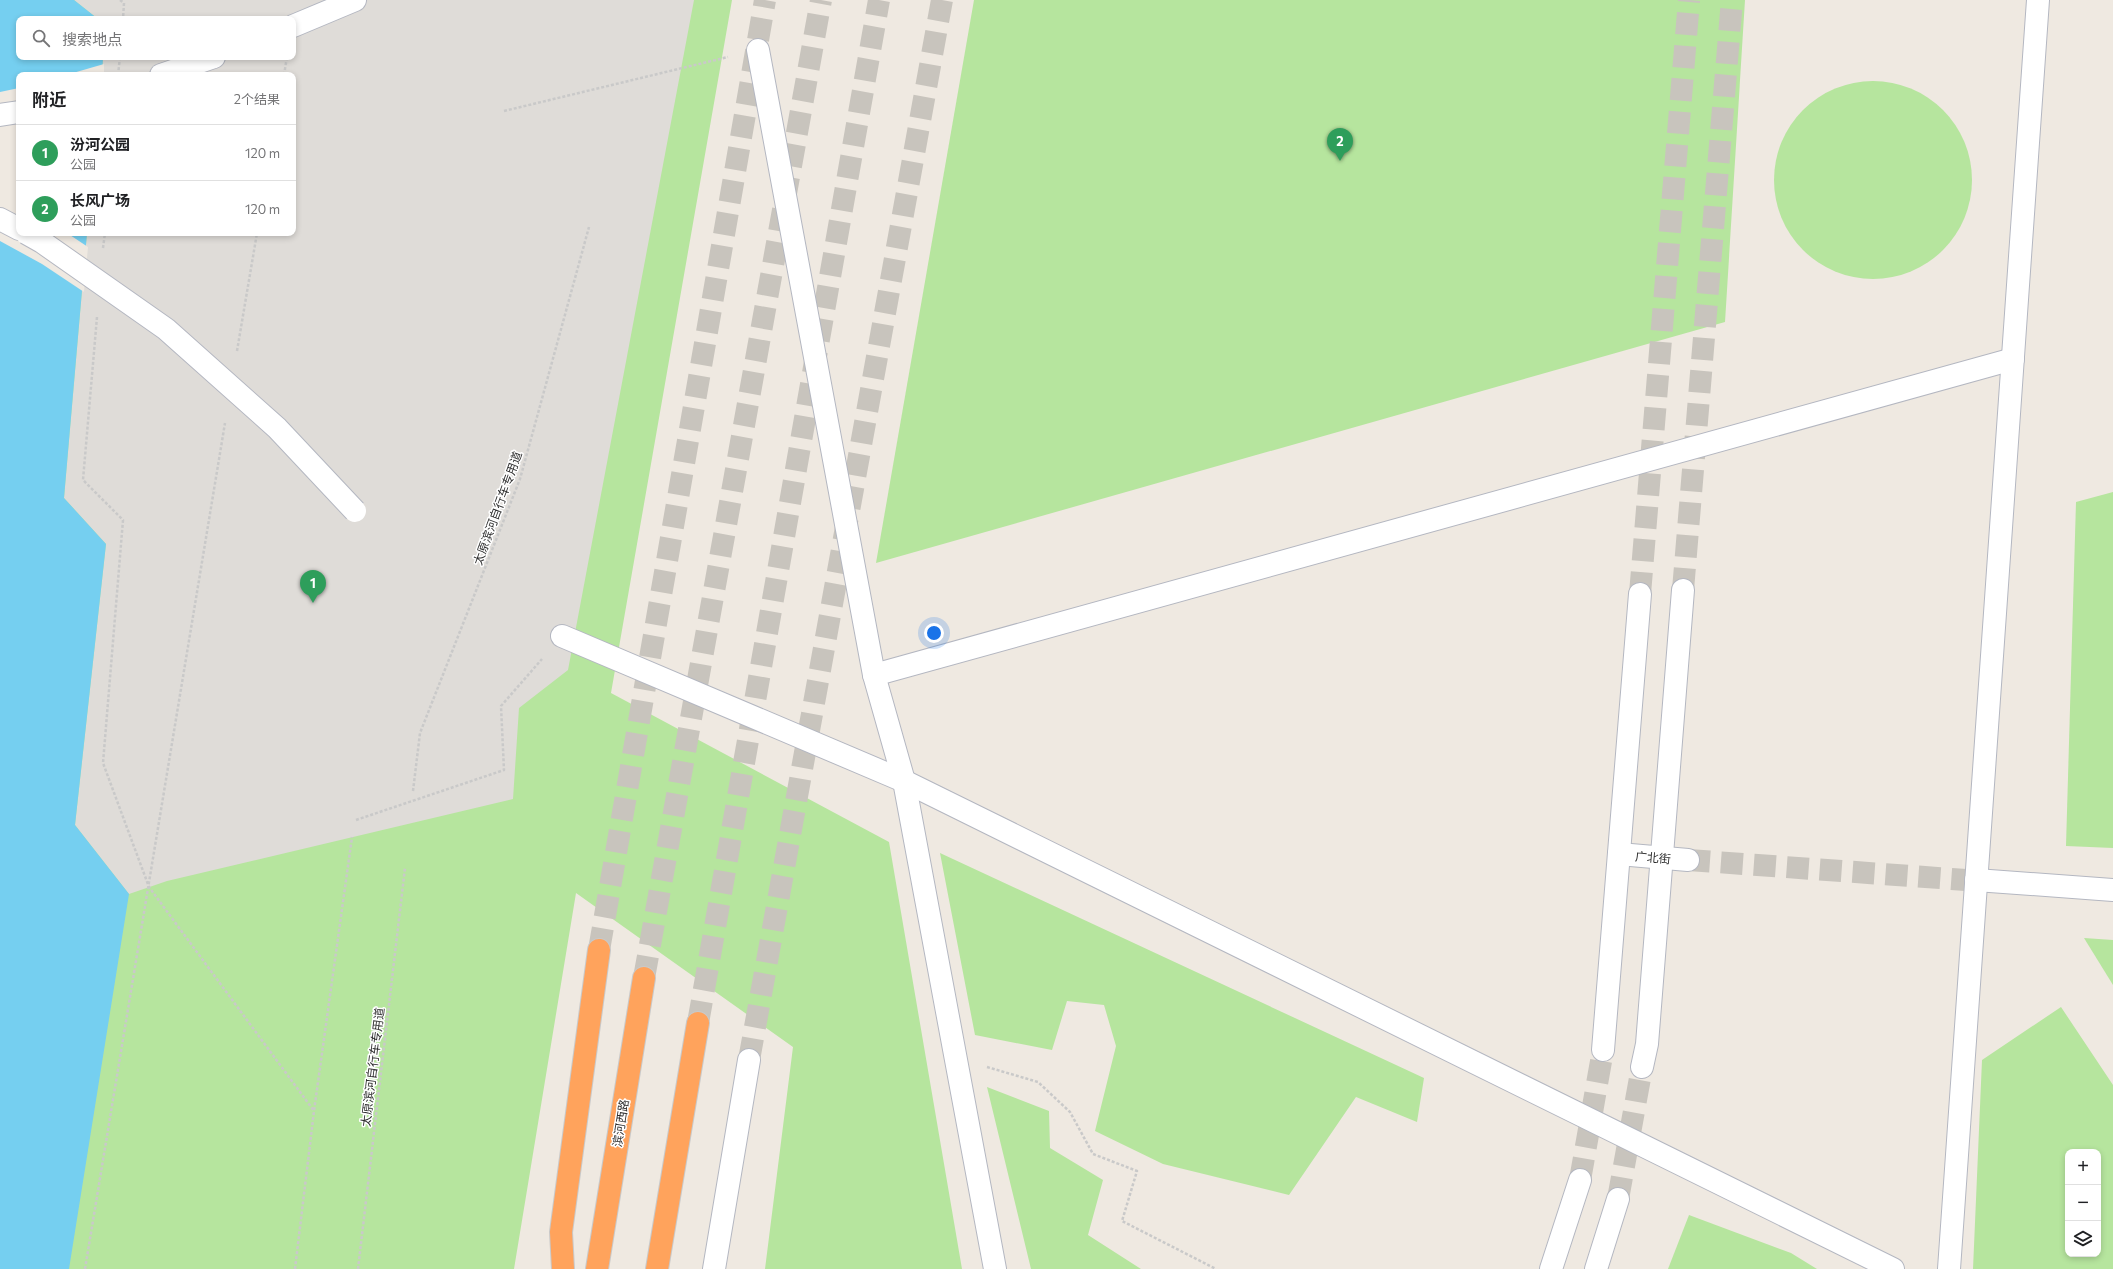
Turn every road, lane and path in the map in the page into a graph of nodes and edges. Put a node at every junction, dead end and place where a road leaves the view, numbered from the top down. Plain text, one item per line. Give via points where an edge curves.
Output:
1 (120, 0) edge
2 (355, 0) edge
3 (2038, 0) edge
4 (123, 16) edge
5 (296, 25) edge
6 (758, 50) joint
7 (120, 60) edge
8 (205, 60) edge
9 (286, 60) edge
10 (118, 72) edge
11 (170, 72) edge
12 (284, 72) edge
13 (504, 110) dead end
14 (16, 112) edge
15 (0, 115) edge
16 (0, 219) edge
17 (16, 227) edge
18 (589, 227) dead end
19 (31, 236) edge
20 (104, 236) edge
21 (256, 236) edge
22 (103, 249) dead end
23 (98, 313) dead end
24 (236, 359) dead end
25 (2012, 359) junction
26 (226, 422) dead end
27 (355, 511) dead end
28 (1683, 590) tunnel mouth
29 (1640, 594) tunnel mouth
30 (562, 636) joint
31 (874, 675) junction
32 (904, 781) junction
33 (413, 791) dead end
34 (356, 820) dead end
35 (352, 837) dead end
36 (1619, 854) junction
37 (1661, 858) junction
38 (1688, 860) tunnel mouth
39 (405, 868) dead end
40 (1976, 880) junction
41 (149, 887) junction
42 (2113, 890) edge
43 (599, 950) tunnel mouth
44 (644, 978) tunnel mouth
45 (698, 1023) tunnel mouth
46 (1603, 1050) tunnel mouth
47 (956, 1059) junction
48 (749, 1060) tunnel mouth
49 (1642, 1067) tunnel mouth
50 (314, 1111) junction
51 (1580, 1180) tunnel mouth
52 (1618, 1199) tunnel mouth
53 (561, 1232) junction
54 (85, 1269) edge
55 (295, 1269) edge
56 (358, 1269) edge
57 (554, 1269) edge
58 (563, 1269) edge
59 (597, 1269) edge
60 (657, 1269) edge
61 (714, 1269) edge
62 (996, 1269) edge
63 (1216, 1269) edge
64 (1551, 1269) edge
65 (1596, 1269) edge
66 (1893, 1269) edge
67 (1949, 1269) edge

1 - 4 path via 124,3
2 - 5 street
3 - 25 street
6 - 13 path
6 - 31 street
7 - 10 path
8 - 11 street
9 - 12 path
14 - 15 street
16 - 17 street
18 - 33 path, 太原滨河自行车专用道 via 520,479 420,733
19 - 27 street, bridge via 166,328 277,428
20 - 22 path
21 - 24 path
23 - 41 path via 83,480 123,520 103,763
25 - 31 street
25 - 40 street
26 - 41 path
28 - 37 street
29 - 36 street
30 - 32 street
30 - 34 path via 501,706 504,770
31 - 32 street
32 - 47 street
32 - 66 street
35 - 50 path
36 - 37 street, 广北街
36 - 46 street
37 - 38 street, 广北街
37 - 49 street via 1647,1044
39 - 56 path, 太原滨河自行车专用道
40 - 42 street
40 - 67 street
41 - 50 path
41 - 54 path
43 - 53 highway
44 - 59 highway, 滨河西路
45 - 60 highway
47 - 62 street
47 - 63 path via 1038,1082 1070,1112 1093,1154 1137,1171 1122,1221
48 - 61 street
50 - 55 path
51 - 64 street
52 - 65 street
53 - 57 highway
53 - 58 highway

